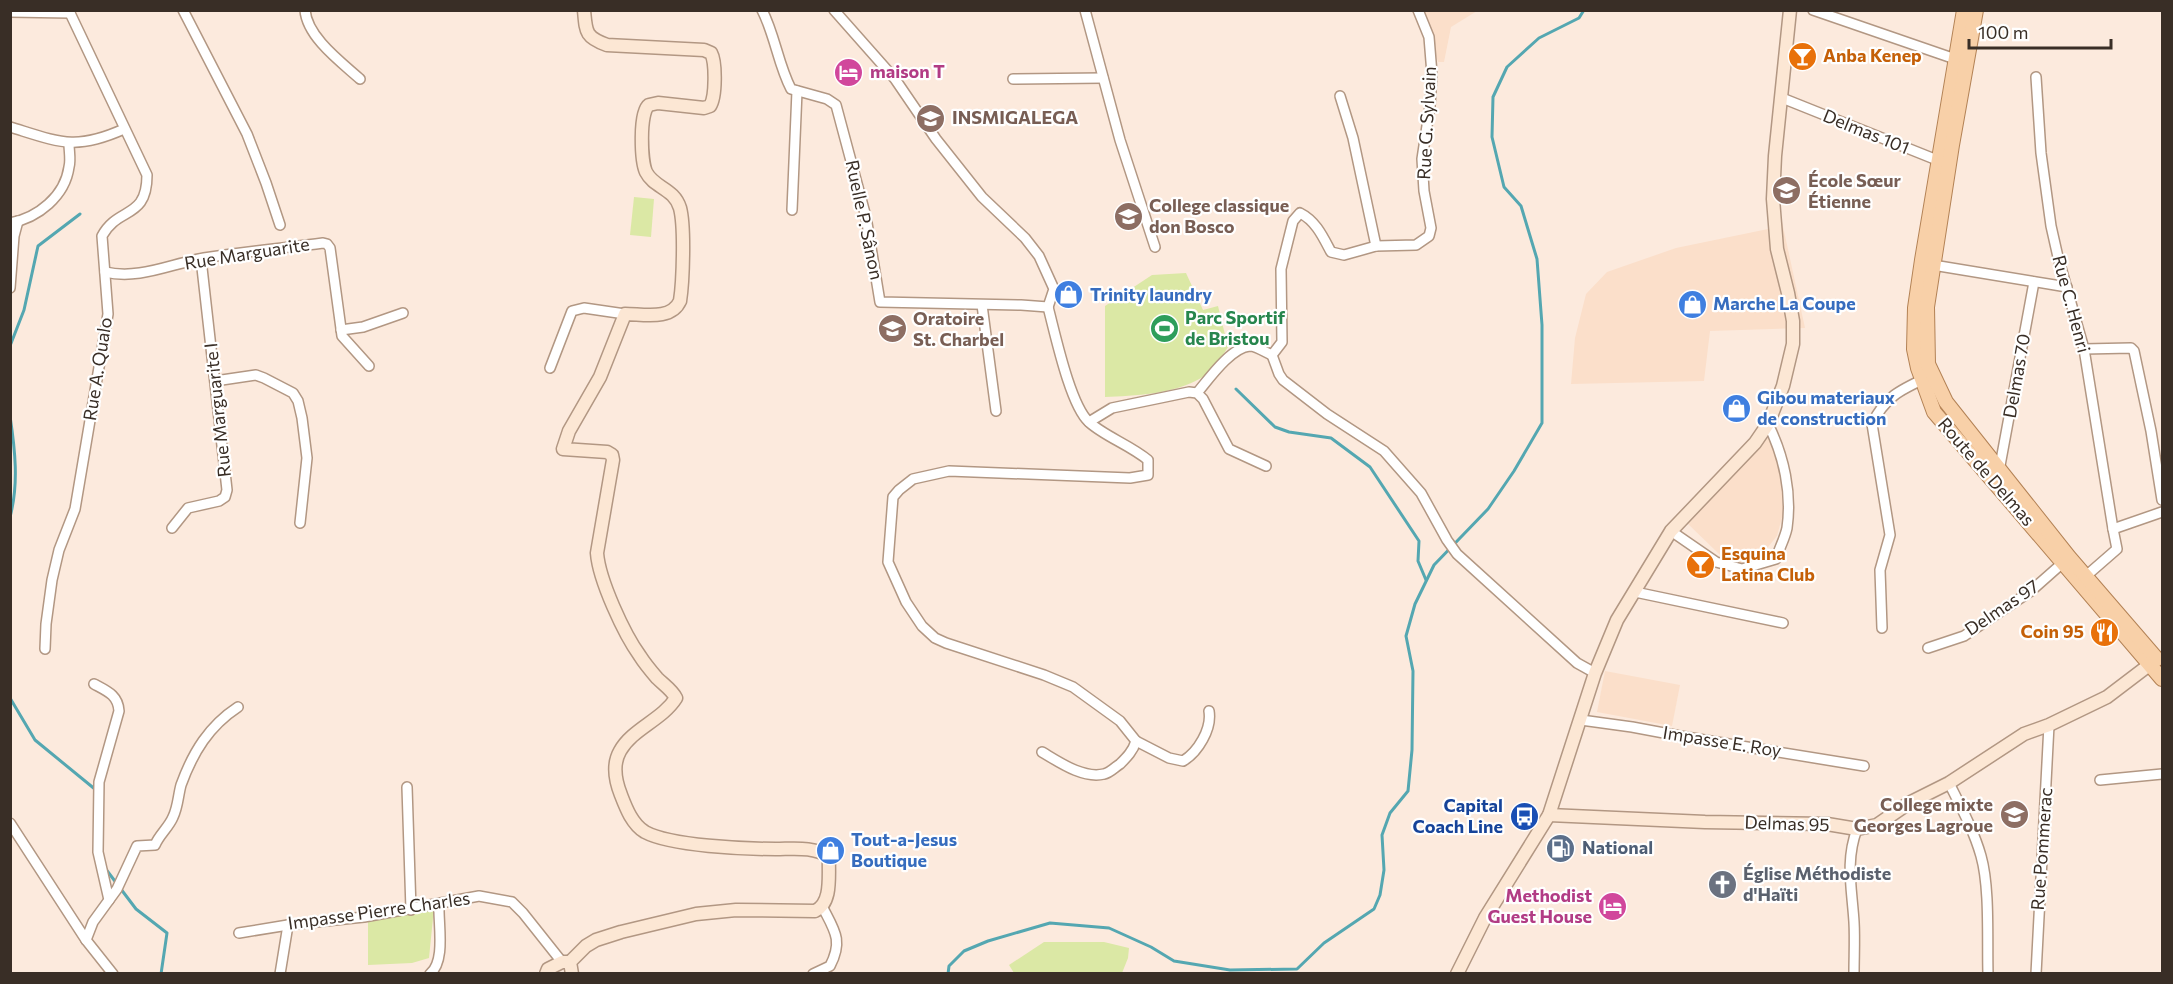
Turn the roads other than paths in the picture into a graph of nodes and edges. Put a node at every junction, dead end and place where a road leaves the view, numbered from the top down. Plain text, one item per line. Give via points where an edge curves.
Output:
1 (183, 10) edge
2 (305, 10) edge
3 (584, 10) edge
4 (762, 10) edge
5 (834, 10) edge
6 (1085, 10) edge
7 (1418, 10) edge
8 (1790, 10) edge
9 (1813, 10) edge
10 (1964, 10) edge
11 (1976, 10) edge
12 (10, 12) edge
13 (70, 12) edge
14 (1961, 61) junction
15 (2036, 77) dead end
16 (1103, 78) junction
17 (360, 79) dead end
18 (1013, 79) dead end
19 (797, 91) junction
20 (1340, 96) dead end
21 (1782, 98) junction
22 (10, 127) edge
23 (124, 129) junction
24 (69, 144) junction
25 (1945, 163) junction
26 (792, 210) dead end
27 (14, 222) edge
28 (279, 225) dead end
29 (1376, 246) junction
30 (1155, 247) dead end
31 (201, 259) junction
32 (1933, 265) junction
33 (105, 272) junction
34 (2034, 282) junction
35 (2067, 287) junction
36 (10, 288) edge
37 (982, 305) junction
38 (1048, 307) junction
39 (403, 313) dead end
40 (625, 315) junction
41 (341, 330) junction
42 (2084, 350) junction
43 (1272, 355) junction
44 (369, 366) dead end
45 (550, 368) dead end
46 (1927, 378) junction
47 (215, 381) junction
48 (1197, 393) junction
49 (996, 411) dead end
50 (1089, 422) junction
51 (1768, 424) junction
52 (1266, 466) dead end
53 (1999, 471) junction
54 (2163, 500) edge
55 (2163, 512) edge
56 (300, 523) dead end
57 (172, 528) dead end
58 (2113, 529) junction
59 (1671, 531) junction
60 (2065, 560) junction
61 (2086, 576) junction
62 (1635, 592) junction
63 (1783, 623) dead end
64 (1882, 628) dead end
65 (1928, 648) dead end
66 (45, 649) dead end
67 (2157, 663) edge
68 (1595, 673) junction
69 (2163, 679) edge
70 (94, 684) dead end
71 (238, 707) dead end
72 (1209, 711) dead end
73 (1581, 720) junction
74 (2049, 725) junction
75 (1136, 741) junction
76 (1042, 752) dead end
77 (1863, 766) dead end
78 (2163, 774) edge
79 (2100, 780) dead end
80 (1949, 783) junction
81 (407, 787) dead end
82 (1550, 815) junction
83 (10, 823) edge
84 (1857, 829) junction
85 (109, 900) junction
86 (439, 904) junction
87 (823, 908) junction
88 (411, 910) junction
89 (288, 925) junction
90 (239, 933) dead end
91 (86, 940) junction
92 (568, 966) edge
93 (112, 974) edge
94 (280, 974) edge
95 (430, 974) edge
96 (546, 974) edge
97 (813, 974) edge
98 (1457, 974) edge
99 (1854, 974) edge
100 (1988, 974) edge
101 (2036, 974) edge

1 - 28 street via 247,134
2 - 17 street via 306,21 329,52
3 - 40 street via 588,36 596,41 607,45 704,50 711,52 714,61 710,106 658,104 649,105 643,112 646,172 669,190 680,207 681,292 672,313
4 - 19 street via 785,78 791,89
5 - 38 street via 895,80 982,197 1039,256 1054,289
6 - 16 street
7 - 29 street, Rue G. Sylvain via 1429,37 1432,74 1422,159 1431,228 1429,236 1416,245
8 - 21 street
9 - 14 street
10 - 14 main road, Route de Delmas
11 - 14 main road, Route de Delmas
12 - 13 street
13 - 23 street, Rue A. Qualo
14 - 25 main road, Route de Delmas
15 - 35 street, Rue C. Henri via 2051,226
16 - 18 street
16 - 30 street
19 - 26 street
19 - 37 street, Ruelle P. Sânon via 836,105 866,217 880,302
20 - 29 street
21 - 25 street, Delmas 101
21 - 51 street via 1773,199 1777,249 1793,321 1793,344
22 - 24 street
23 - 24 street via 100,140
23 - 33 street, Rue A. Qualo via 147,176 147,189 138,206 106,228 102,236
24 - 27 street via 70,166 61,190 43,208
25 - 32 main road, Route de Delmas
25 - 46 main road, Route de Delmas via 1915,308 1914,349
27 - 36 street
29 - 43 street via 1344,255 1331,252 1307,217 1300,213 1293,220 1281,269 1282,342
31 - 33 street, Rue Marguarite via 135,275
31 - 41 street, Rue Marguarite via 327,244
31 - 47 street, Rue Marguarite I
32 - 34 street
32 - 46 main road, Route de Delmas via 1927,307
33 - 66 street, Rue A. Qualo via 108,314 100,368 75,509 52,580
34 - 35 street
34 - 53 street, Delmas 70
35 - 42 street, Rue C. Henri
37 - 38 street, Ruelle P. Sânon
37 - 49 street
38 - 50 street via 1071,386
39 - 41 street
40 - 45 street via 584,308 572,311
40 - 87 street via 600,377 563,449 612,455 598,565 639,655 676,698 654,721 626,741 614,766 618,788 627,811 646,832 672,840 753,849 814,850 829,857 827,900
41 - 44 street, Rue Marguarite via 345,341
42 - 54 street via 2134,351
42 - 58 street, Rue C. Henri
43 - 48 street via 1251,346 1243,348 1229,357
43 - 68 street via 1283,381 1384,451 1421,493 1457,554 1577,663
46 - 53 main road, Route de Delmas
46 - 60 main road, Route de Delmas via 1934,412
46 - 64 street via 1899,391 1880,408 1872,424 1890,535 1880,570
47 - 56 street via 256,375 293,393 302,418 307,458
47 - 57 street, Rue Marguarite I via 225,497 188,508
48 - 50 street via 1112,408
48 - 52 street via 1229,449
50 - 75 street via 1148,460 1148,475 1130,478 949,471 913,479 893,497 887,557 906,602 921,626 935,638 1073,687 1120,721
51 - 59 street via 1755,443
51 - 59 street via 1782,458 1787,491 1787,529 1776,559 1742,569 1716,562
53 - 60 main road, Route de Delmas
55 - 58 street
58 - 61 street, Rue C. Henri via 2117,549
59 - 62 street
60 - 61 main road, Route de Delmas
60 - 65 street, Delmas 97 via 2031,591 1964,636
60 - 67 main road, Route de Delmas
61 - 67 main road, Route de Delmas
62 - 63 street
62 - 68 street via 1617,620
67 - 69 main road, Route de Delmas
67 - 74 street, Delmas 95 via 2107,697
68 - 73 street
70 - 85 street via 112,693 119,711 99,782 97,816 98,852
71 - 85 street via 204,737 188,767 172,820 155,845 137,846
72 - 75 street via 1205,734 1183,760 1169,758
73 - 77 street, Impasse E. Roy
73 - 82 street
74 - 80 street, Delmas 95 via 2024,734
74 - 101 street, Rue Pommerac
75 - 76 street via 1123,761 1102,775 1066,766
78 - 79 street
80 - 84 street, Delmas 95 via 1877,825
80 - 100 street via 1982,857
81 - 88 street
82 - 84 street, Delmas 95 via 1827,824
82 - 98 street via 1490,909
83 - 91 street
84 - 99 street via 1849,869
85 - 91 street
86 - 88 street, Impasse Pierre Charles
86 - 92 street, Impasse Pierre Charles via 479,896 512,902
86 - 95 street via 440,960
87 - 92 street via 696,914 596,940
87 - 97 street via 838,946 830,966
88 - 89 street, Impasse Pierre Charles
89 - 90 street, Impasse Pierre Charles
89 - 94 street
91 - 93 street
92 - 96 street via 548,969

